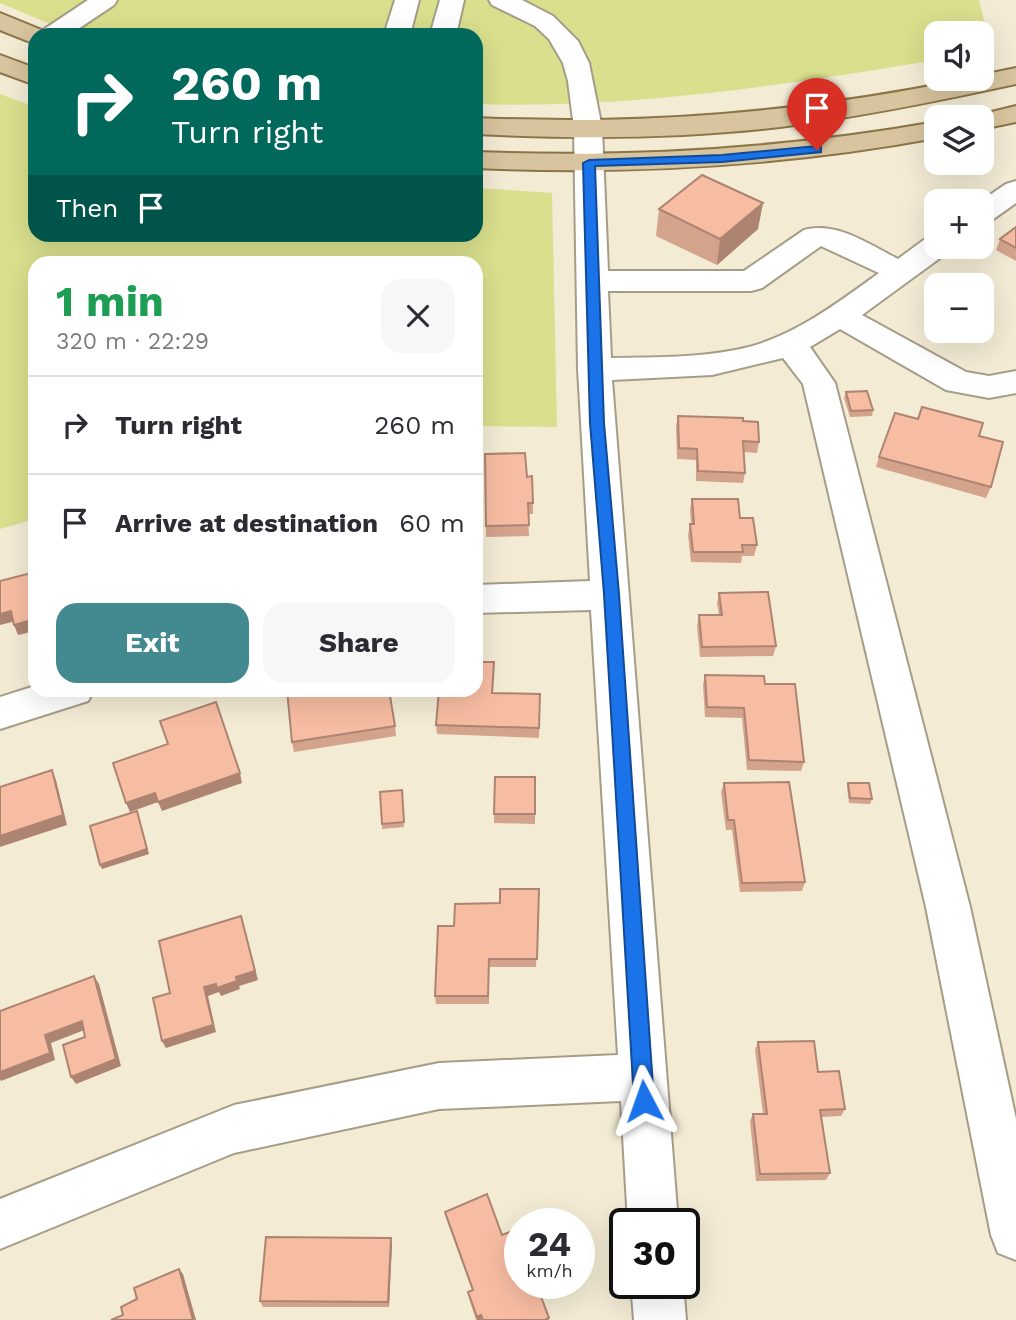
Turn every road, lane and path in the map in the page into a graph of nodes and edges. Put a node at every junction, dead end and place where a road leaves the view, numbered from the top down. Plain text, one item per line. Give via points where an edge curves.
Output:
1 (105, 0) edge
2 (407, 0) edge
3 (452, 0) edge
4 (501, 0) edge
5 (0, 21) edge
6 (63, 28) edge
7 (399, 28) edge
8 (445, 28) edge
9 (28, 33) edge
10 (0, 63) edge
11 (28, 74) edge
12 (1016, 76) edge
13 (1016, 114) edge
14 (994, 119) edge
15 (483, 127) edge
16 (924, 133) edge
17 (589, 146) junction
18 (483, 159) edge
19 (1016, 190) edge
20 (994, 206) edge
21 (924, 255) edge
22 (900, 272) junction
23 (592, 281) junction
24 (839, 314) junction
25 (787, 344) junction
26 (594, 369) junction
27 (1016, 382) edge
28 (611, 594) junction
29 (483, 599) edge
30 (51, 697) edge
31 (0, 713) edge
32 (642, 1077) junction
33 (652, 1208) edge
34 (0, 1224) edge
35 (1016, 1235) edge
36 (658, 1299) edge
37 (660, 1320) edge

1 - 6 street
2 - 7 street
3 - 8 street
4 - 17 street via 545,19 565,36 584,95
5 - 9 main road
10 - 11 main road
12 - 17 main road via 819,114
13 - 14 main road
15 - 17 main road
16 - 17 main road via 758,156
17 - 18 main road
17 - 23 street
19 - 20 street
21 - 22 street
22 - 23 street via 829,237 815,236 751,281
22 - 24 street
23 - 26 street
24 - 25 street
24 - 27 street via 958,382 989,387
25 - 26 street via 708,363
25 - 35 street via 818,383 947,907
26 - 28 street
28 - 29 street
28 - 32 street
30 - 31 street
32 - 33 street
32 - 34 street via 439,1086 234,1129
36 - 37 street

